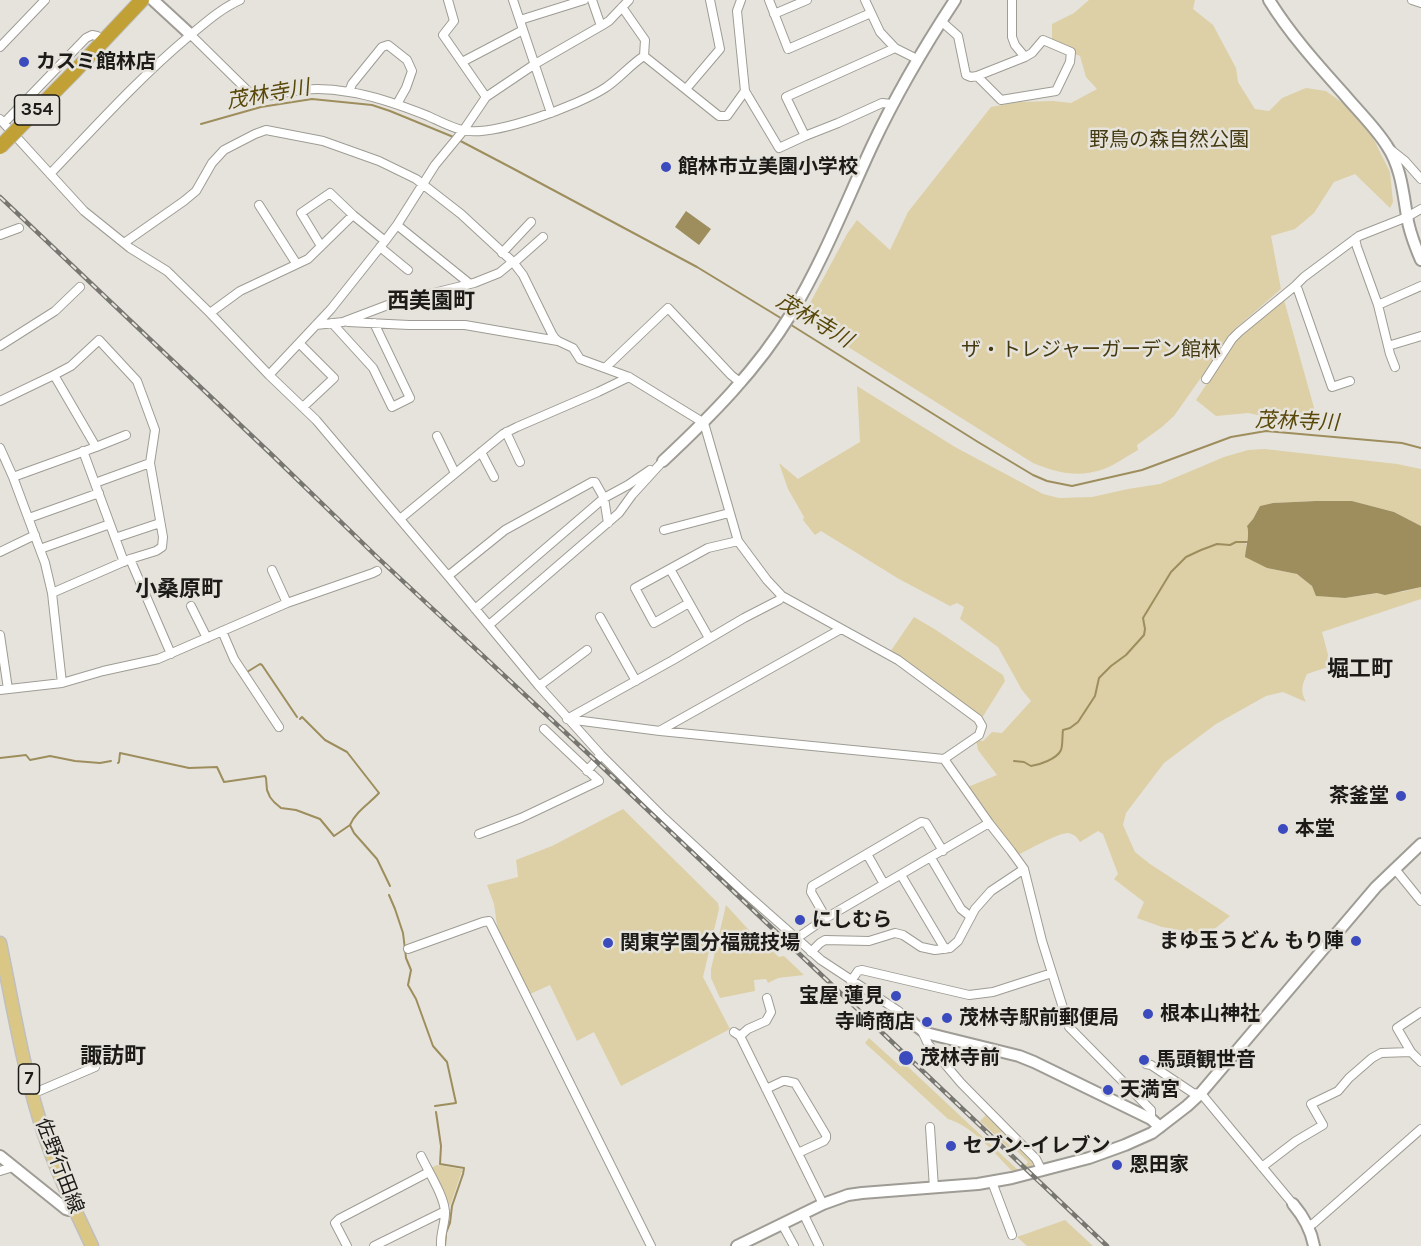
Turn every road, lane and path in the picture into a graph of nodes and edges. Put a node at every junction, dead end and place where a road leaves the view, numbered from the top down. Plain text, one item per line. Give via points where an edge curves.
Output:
1 (45, 0) edge
2 (132, 0) edge
3 (142, 0) edge
4 (153, 0) edge
5 (240, 0) edge
6 (448, 0) edge
7 (513, 0) edge
8 (584, 0) edge
9 (592, 0) edge
10 (629, 0) edge
11 (710, 0) edge
12 (741, 0) edge
13 (768, 0) edge
14 (807, 0) edge
15 (865, 0) edge
16 (955, 0) edge
17 (1012, 0) edge
18 (1269, 0) edge
19 (1412, 0) edge
20 (1421, 3) edge
21 (622, 7) junction
22 (871, 13) junction
23 (774, 14) junction
24 (520, 20) junction
25 (941, 21) junction
26 (601, 26) junction
27 (523, 30) junction
28 (191, 34) junction
29 (102, 36) junction
30 (0, 47) edge
31 (895, 48) junction
32 (644, 56) junction
33 (1025, 57) junction
34 (917, 59) junction
35 (462, 62) junction
36 (535, 64) junction
37 (71, 69) junction
38 (977, 76) junction
39 (686, 89) junction
40 (745, 91) junction
41 (349, 92) junction
42 (486, 97) junction
43 (397, 104) junction
44 (892, 104) junction
45 (551, 113) junction
46 (1, 126) edge
47 (462, 133) junction
48 (805, 136) junction
49 (16, 138) junction
50 (0, 147) edge
51 (1388, 147) junction
52 (50, 174) junction
53 (1421, 179) edge
54 (423, 185) junction
55 (259, 205) dead end
56 (1421, 209) edge
57 (353, 215) junction
58 (1407, 217) junction
59 (531, 222) dead end
60 (397, 225) junction
61 (19, 228) dead end
62 (0, 235) edge
63 (543, 237) dead end
64 (1355, 239) junction
65 (124, 243) junction
66 (382, 244) junction
67 (321, 246) junction
68 (502, 253) junction
69 (1421, 260) edge
70 (513, 262) junction
71 (296, 263) junction
72 (408, 270) dead end
73 (470, 284) junction
74 (1296, 286) junction
75 (1421, 286) edge
76 (80, 287) dead end
77 (1378, 305) junction
78 (210, 313) junction
79 (343, 322) junction
80 (332, 323) junction
81 (374, 323) junction
82 (316, 325) junction
83 (1421, 336) edge
84 (556, 340) junction
85 (299, 343) junction
86 (0, 346) edge
87 (1388, 346) junction
88 (1395, 367) dead end
89 (605, 368) junction
90 (54, 375) junction
91 (269, 375) junction
92 (629, 377) junction
93 (1206, 379) dead end
94 (1350, 381) dead end
95 (741, 383) junction
96 (0, 401) edge
97 (303, 407) junction
98 (704, 423) junction
99 (506, 432) junction
100 (126, 435) dead end
101 (437, 436) dead end
102 (96, 447) junction
103 (0, 448) edge
104 (83, 451) junction
105 (481, 452) junction
106 (2, 459) edge
107 (663, 461) junction
108 (150, 462) junction
109 (520, 462) dead end
110 (455, 473) junction
111 (13, 477) junction
112 (494, 477) dead end
113 (95, 483) junction
114 (99, 493) junction
115 (604, 498) junction
116 (729, 513) junction
117 (29, 518) junction
118 (400, 519) junction
119 (160, 523) junction
120 (608, 523) junction
121 (110, 524) junction
122 (664, 530) dead end
123 (35, 535) junction
124 (115, 538) junction
125 (738, 541) junction
126 (40, 549) junction
127 (0, 552) edge
128 (127, 561) junction
129 (670, 569) junction
130 (272, 570) dead end
131 (377, 571) dead end
132 (448, 576) junction
133 (52, 593) junction
134 (782, 596) junction
135 (287, 603) junction
136 (689, 603) junction
137 (191, 606) dead end
138 (475, 609) junction
139 (600, 617) dead end
140 (489, 625) junction
141 (841, 630) junction
142 (222, 631) junction
143 (0, 635) edge
144 (207, 638) junction
145 (710, 638) junction
146 (587, 650) dead end
147 (171, 654) junction
148 (636, 681) junction
149 (62, 683) junction
150 (539, 686) junction
151 (4, 690) edge
152 (567, 719) junction
153 (279, 727) dead end
154 (544, 729) dead end
155 (660, 731) junction
156 (601, 755) junction
157 (944, 759) junction
158 (587, 771) junction
159 (989, 823) junction
160 (479, 834) dead end
161 (1421, 844) edge
162 (943, 850) junction
163 (867, 854) junction
164 (931, 858) junction
165 (1024, 869) junction
166 (1395, 869) junction
167 (901, 874) junction
168 (884, 884) junction
169 (1421, 901) edge
170 (971, 917) junction
171 (826, 918) junction
172 (797, 938) junction
173 (0, 943) edge
174 (408, 949) dead end
175 (945, 949) junction
176 (811, 952) junction
177 (1052, 973) junction
178 (851, 981) junction
179 (767, 998) dead end
180 (1421, 1012) edge
181 (909, 1019) joint
182 (921, 1030) junction
183 (1411, 1052) junction
184 (1421, 1062) edge
185 (1146, 1064) dead end
186 (95, 1067) dead end
187 (766, 1089) junction
188 (32, 1092) junction
189 (1200, 1094) junction
190 (1156, 1123) junction
191 (930, 1127) dead end
192 (1421, 1129) edge
193 (798, 1153) junction
194 (0, 1156) edge
195 (421, 1156) dead end
196 (13, 1167) junction
197 (1262, 1167) junction
198 (1042, 1170) junction
199 (0, 1171) edge
200 (429, 1172) junction
201 (992, 1182) junction
202 (934, 1188) junction
203 (823, 1204) junction
204 (1293, 1204) joint
205 (75, 1210) junction
206 (445, 1211) junction
207 (803, 1213) junction
208 (782, 1224) junction
209 (1309, 1226) junction
210 (1012, 1235) dead end
211 (92, 1246) edge
212 (346, 1246) edge
213 (374, 1246) edge
214 (441, 1246) edge
215 (651, 1246) edge
216 (737, 1246) edge
217 (794, 1246) edge
218 (819, 1246) edge
219 (1314, 1246) edge

1 - 30 street
2 - 29 highway, 354
3 - 29 highway, 354
4 - 28 street
5 - 28 street
6 - 35 street via 454,21 443,35
7 - 24 street
8 - 24 street
9 - 26 street
10 - 21 street
11 - 39 street via 720,49
12 - 40 street via 736,11
13 - 23 street
14 - 23 street
15 - 22 street
16 - 25 street
17 - 33 street via 1012,37
18 - 51 street
19 - 20 street
21 - 26 street
21 - 32 street via 645,40
22 - 23 street via 788,50
22 - 31 street via 880,32
24 - 27 street
25 - 34 street
25 - 38 street via 958,36 966,75
26 - 36 street
27 - 35 street
27 - 36 street
28 - 41 street via 254,97 296,90
28 - 52 street via 144,76
29 - 37 highway, 354
29 - 46 street via 86,38
29 - 49 street via 100,51
31 - 34 street
31 - 48 street via 786,96
32 - 39 street
32 - 45 street via 605,88
33 - 38 street
33 - 38 street via 1043,40 1071,52 1056,92 1001,100
34 - 44 street
35 - 42 street
36 - 42 street
36 - 45 street
37 - 46 highway, 354
37 - 50 highway, 354, bridge
39 - 40 street via 719,116 727,116
40 - 48 street via 779,148
41 - 43 street
41 - 43 street via 382,47 388,45 407,60 412,71
42 - 47 street
43 - 47 street
44 - 48 street via 882,103
44 - 95 street via 831,238 790,316
45 - 47 street
46 - 49 street
47 - 54 street
49 - 52 street
51 - 53 street
51 - 58 street via 1402,184
52 - 65 street via 84,211
54 - 60 street
54 - 65 street via 369,157 323,141 266,130 224,150 196,191
54 - 68 street
55 - 71 street
56 - 58 street
57 - 66 street
57 - 67 street
57 - 67 street via 330,193 301,213
58 - 64 street
58 - 69 street
59 - 68 street
60 - 66 street
60 - 73 street
61 - 62 street
63 - 70 street
64 - 74 street
64 - 77 street
65 - 78 street via 167,272
66 - 72 street
66 - 82 street
67 - 71 street via 308,259
68 - 70 street
70 - 73 street via 499,273
70 - 84 street
71 - 78 street via 240,291
73 - 79 street via 393,303
74 - 93 street via 1232,339
74 - 94 street via 1332,387
75 - 77 street
76 - 86 street via 55,311
77 - 87 street
78 - 91 street
79 - 80 street
79 - 81 street
80 - 81 street via 373,368 392,407 410,398
80 - 82 street
81 - 84 street via 465,325
82 - 85 street
83 - 87 street
84 - 89 street via 573,348 580,359
85 - 91 street
85 - 97 street via 334,378
87 - 88 street
89 - 92 street
89 - 95 street via 668,308
90 - 96 street
90 - 102 street
90 - 108 street via 71,366 99,340 137,381 155,430
91 - 97 street
92 - 98 street
92 - 99 street
95 - 98 street
97 - 118 street
98 - 107 street
98 - 116 street
99 - 105 street
99 - 109 street
100 - 102 street
101 - 110 street
102 - 104 street
103 - 106 street
104 - 111 street
104 - 113 street
105 - 110 street
105 - 112 street
106 - 111 street
107 - 115 street
107 - 120 street
108 - 113 street
108 - 119 street
110 - 118 street
111 - 117 street
113 - 114 street
114 - 117 street
114 - 121 street
115 - 120 street
115 - 132 street via 592,482 505,530
115 - 138 street
116 - 122 street
116 - 125 street
117 - 123 street
118 - 132 street
119 - 124 street
119 - 128 street via 162,547
120 - 140 street
121 - 124 street
121 - 126 street
123 - 126 street
123 - 127 street
124 - 128 street
125 - 129 street via 708,548
125 - 134 street
126 - 133 street
128 - 133 street
128 - 147 street
129 - 136 street
129 - 136 street via 635,588 654,623
130 - 135 street
131 - 135 street
132 - 138 street
133 - 149 street
134 - 141 street
134 - 145 street
135 - 142 street
136 - 145 street
137 - 144 street
138 - 140 street
139 - 148 street
140 - 150 street
141 - 155 street
141 - 157 street via 898,660 978,719 982,726 979,735
142 - 144 street
142 - 153 street via 234,659
143 - 151 street
144 - 147 street
145 - 148 street
146 - 150 street
147 - 149 street
148 - 152 street
149 - 151 street
150 - 152 street
152 - 155 street
152 - 156 street
154 - 158 street
155 - 157 street
156 - 158 street
156 - 172 street
157 - 159 street
158 - 160 street via 599,781
159 - 162 street
159 - 165 street
161 - 166 street
162 - 163 street via 926,823 921,822
162 - 164 street
163 - 168 street
163 - 171 street via 812,886 811,892
164 - 167 street
164 - 170 street via 961,909
165 - 170 street via 991,891
165 - 177 street
166 - 169 street
166 - 189 street via 1376,886
167 - 168 street
167 - 175 street
168 - 171 street
170 - 175 street via 958,941
171 - 172 street
172 - 176 street
173 - 188 main road, 佐野行田線 / 7
174 - 215 street via 489,921
175 - 176 street via 921,947 895,933 869,941 825,940
176 - 178 street
177 - 178 street via 993,992 969,995 862,970
177 - 190 street via 1069,1027 1151,1110
178 - 181 street
179 - 187 street via 771,1012 768,1019 737,1034
180 - 183 street via 1397,1028
181 - 182 street
182 - 190 street via 1019,1056
182 - 198 street via 947,1068 1036,1159
183 - 184 street
183 - 197 street via 1381,1053 1338,1091 1311,1104 1323,1125
185 - 189 street via 1193,1094
186 - 188 street
187 - 193 street
187 - 193 street via 783,1081 795,1083 826,1135 824,1141
188 - 205 main road, 佐野行田線 / 7 via 48,1145
189 - 190 street
189 - 197 street
190 - 198 street via 1142,1138 1118,1148
191 - 202 street
192 - 209 street
193 - 203 street
194 - 196 street
195 - 200 street
196 - 199 street
196 - 205 street via 66,1209
197 - 204 street
198 - 201 street
200 - 206 street
200 - 212 street via 339,1219 335,1223
201 - 202 street
201 - 210 street
202 - 203 street via 862,1192
203 - 207 street
204 - 209 street
205 - 211 main road, 佐野行田線 / 7
206 - 213 street
206 - 214 street
207 - 208 street
207 - 218 street
208 - 216 street
208 - 217 street
209 - 219 street

